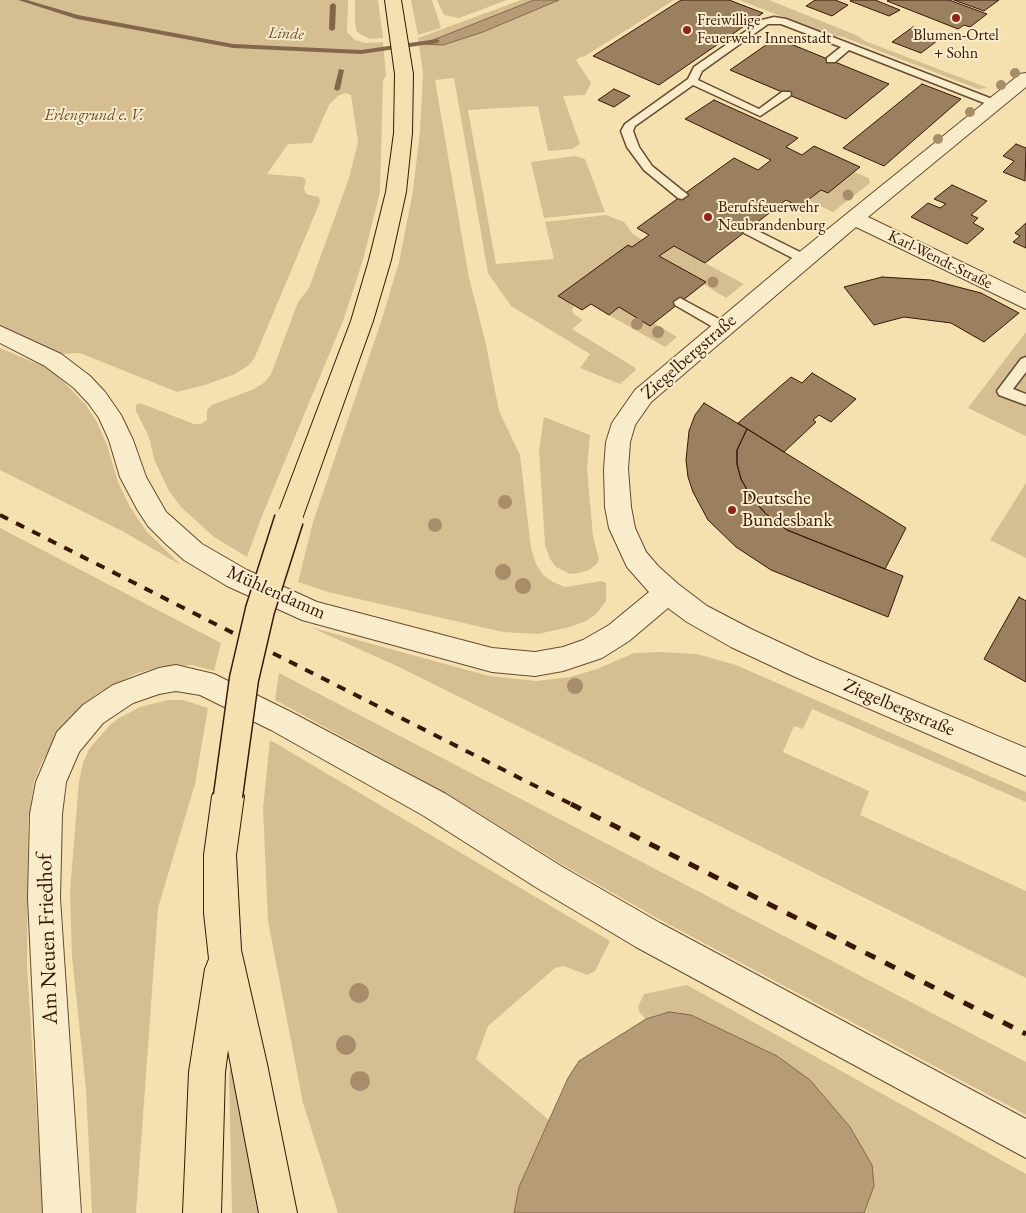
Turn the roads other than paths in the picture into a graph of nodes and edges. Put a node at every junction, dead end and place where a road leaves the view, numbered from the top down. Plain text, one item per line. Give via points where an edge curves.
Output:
1 (393, 0) edge
2 (848, 46) junction
3 (831, 60) dead end
4 (1026, 78) edge
5 (692, 81) junction
6 (786, 94) dead end
7 (996, 104) junction
8 (682, 196) dead end
9 (854, 218) junction
10 (748, 230) dead end
11 (804, 259) junction
12 (680, 302) dead end
13 (1026, 302) edge
14 (723, 327) junction
15 (0, 334) edge
16 (1026, 362) edge
17 (1026, 400) edge
18 (668, 592) junction
19 (1026, 762) edge
20 (224, 950) junction
21 (1026, 1139) edge
22 (62, 1213) edge
23 (202, 1213) edge
24 (278, 1213) edge

1 - 20 main road, bridge via 404,74 403,133 396,192 362,321 288,519 260,610 244,679 220,855
2 - 3 lane
2 - 5 lane via 783,21 765,22 720,48 698,69
2 - 7 lane
4 - 7 street, Ziegelbergstraße
5 - 6 lane via 760,113
5 - 8 lane via 630,124 627,131 633,147 648,168
7 - 9 street, Ziegelbergstraße
9 - 11 street, Ziegelbergstraße
9 - 13 street, Karl-Wendt-Straße
10 - 11 lane
11 - 14 street, Ziegelbergstraße
12 - 14 lane
14 - 18 street, Ziegelbergstraße via 643,396 624,423 618,442 616,469 622,528 636,560
15 - 18 street, Mühlendamm via 53,360 97,398 121,440 133,477 146,502 175,537 193,552 237,578 312,612 492,660 535,664 592,649 619,634
16 - 17 lane via 1004,391
18 - 19 street, Ziegelbergstraße via 697,614 741,638
20 - 23 main road via 207,1072
20 - 24 main road via 250,1064
21 - 22 street, Am Neuen Friedhof via 648,935 435,805 281,721 204,683 176,678 123,694 92,714 68,742 51,782 46,814 44,898

